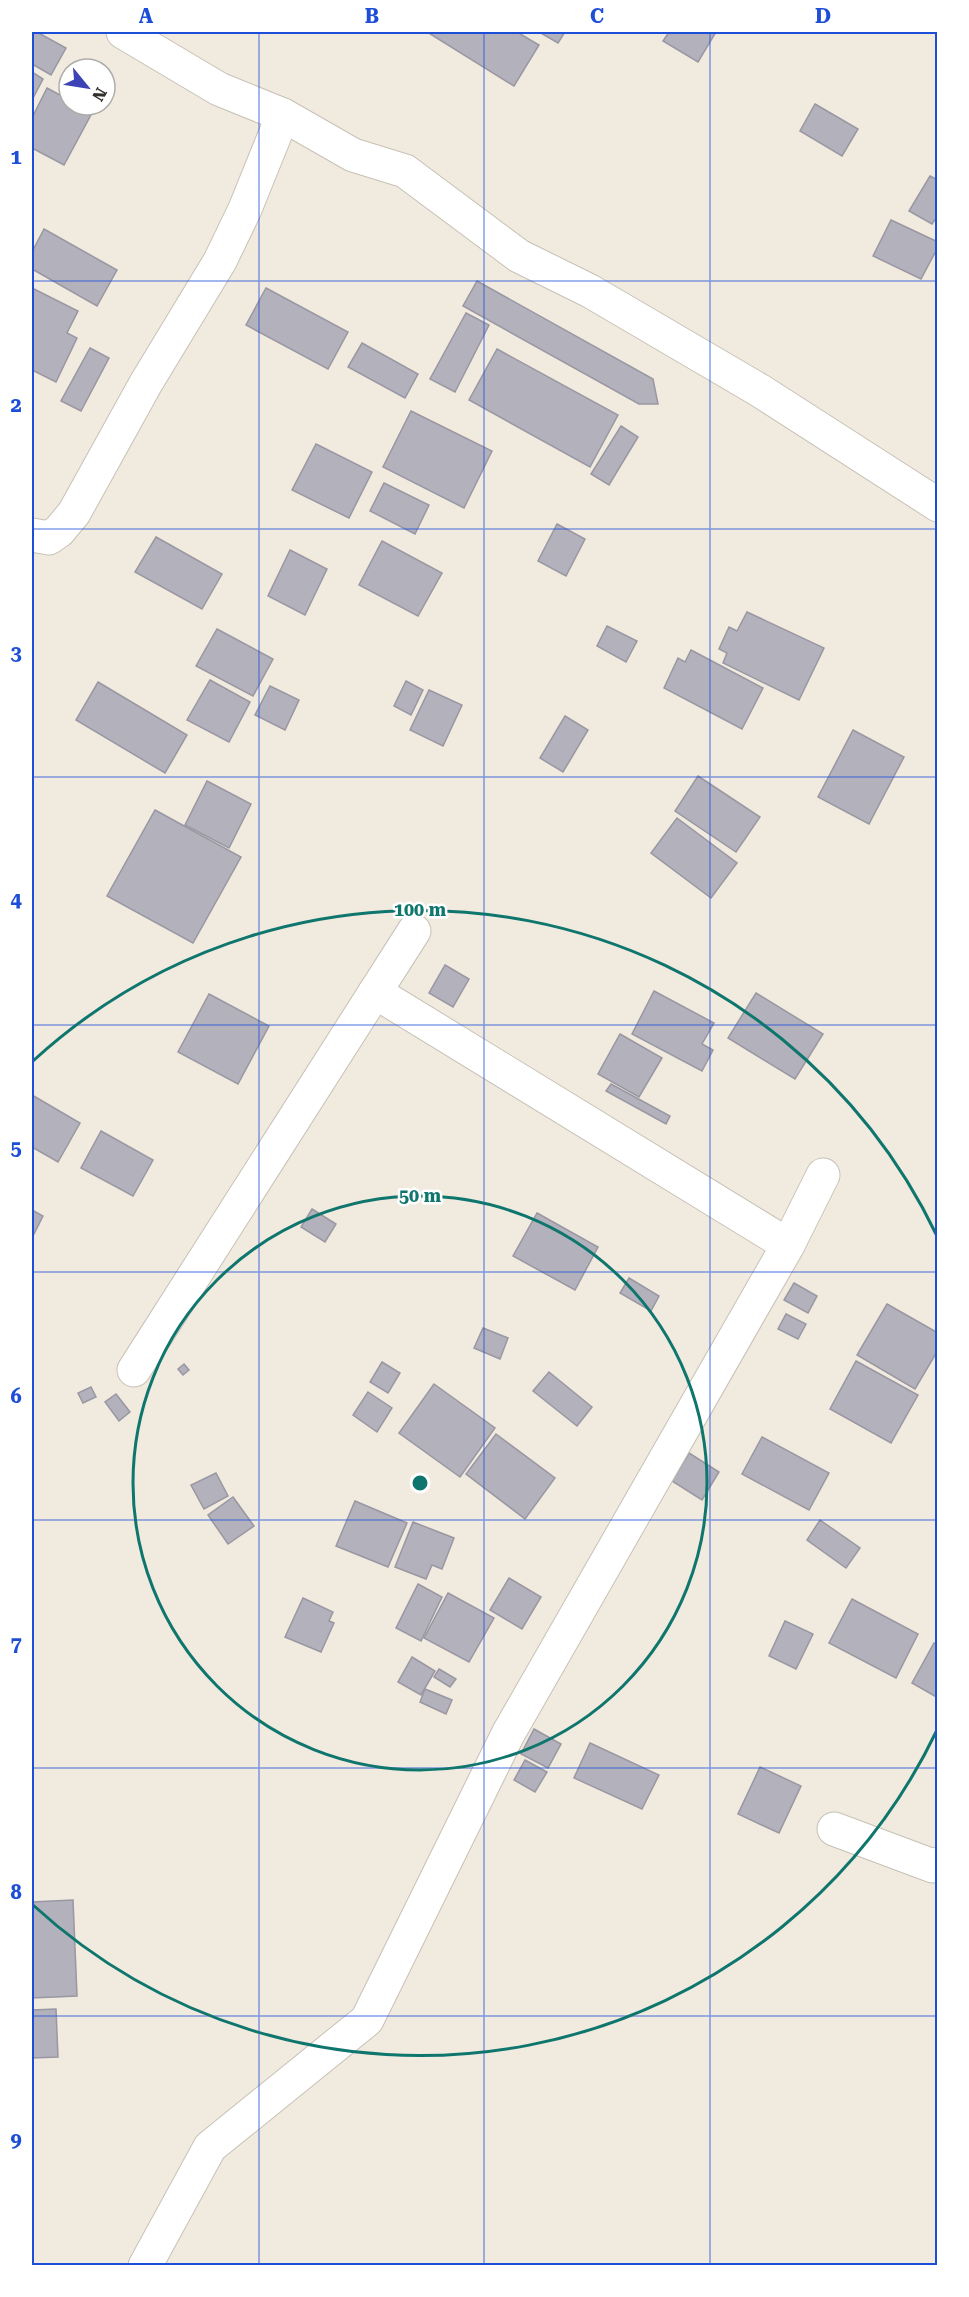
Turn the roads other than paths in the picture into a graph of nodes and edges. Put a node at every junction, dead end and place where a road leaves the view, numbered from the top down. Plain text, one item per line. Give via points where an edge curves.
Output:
1 (123, 32) edge
2 (283, 115) junction
3 (938, 505) edge
4 (32, 535) edge
5 (414, 931) dead end
6 (375, 992) junction
7 (823, 1175) dead end
8 (788, 1245) junction
9 (134, 1370) dead end
10 (834, 1829) dead end
11 (938, 1864) edge
12 (145, 2265) edge

1 - 2 street via 219,89
2 - 3 street via 353,154 405,171 519,256 590,291 759,390
2 - 4 street via 220,261 74,513 49,538
5 - 6 street
6 - 8 street
6 - 9 street
7 - 8 street
8 - 12 street via 508,1734 367,2020 210,2147
10 - 11 street via 933,1866

